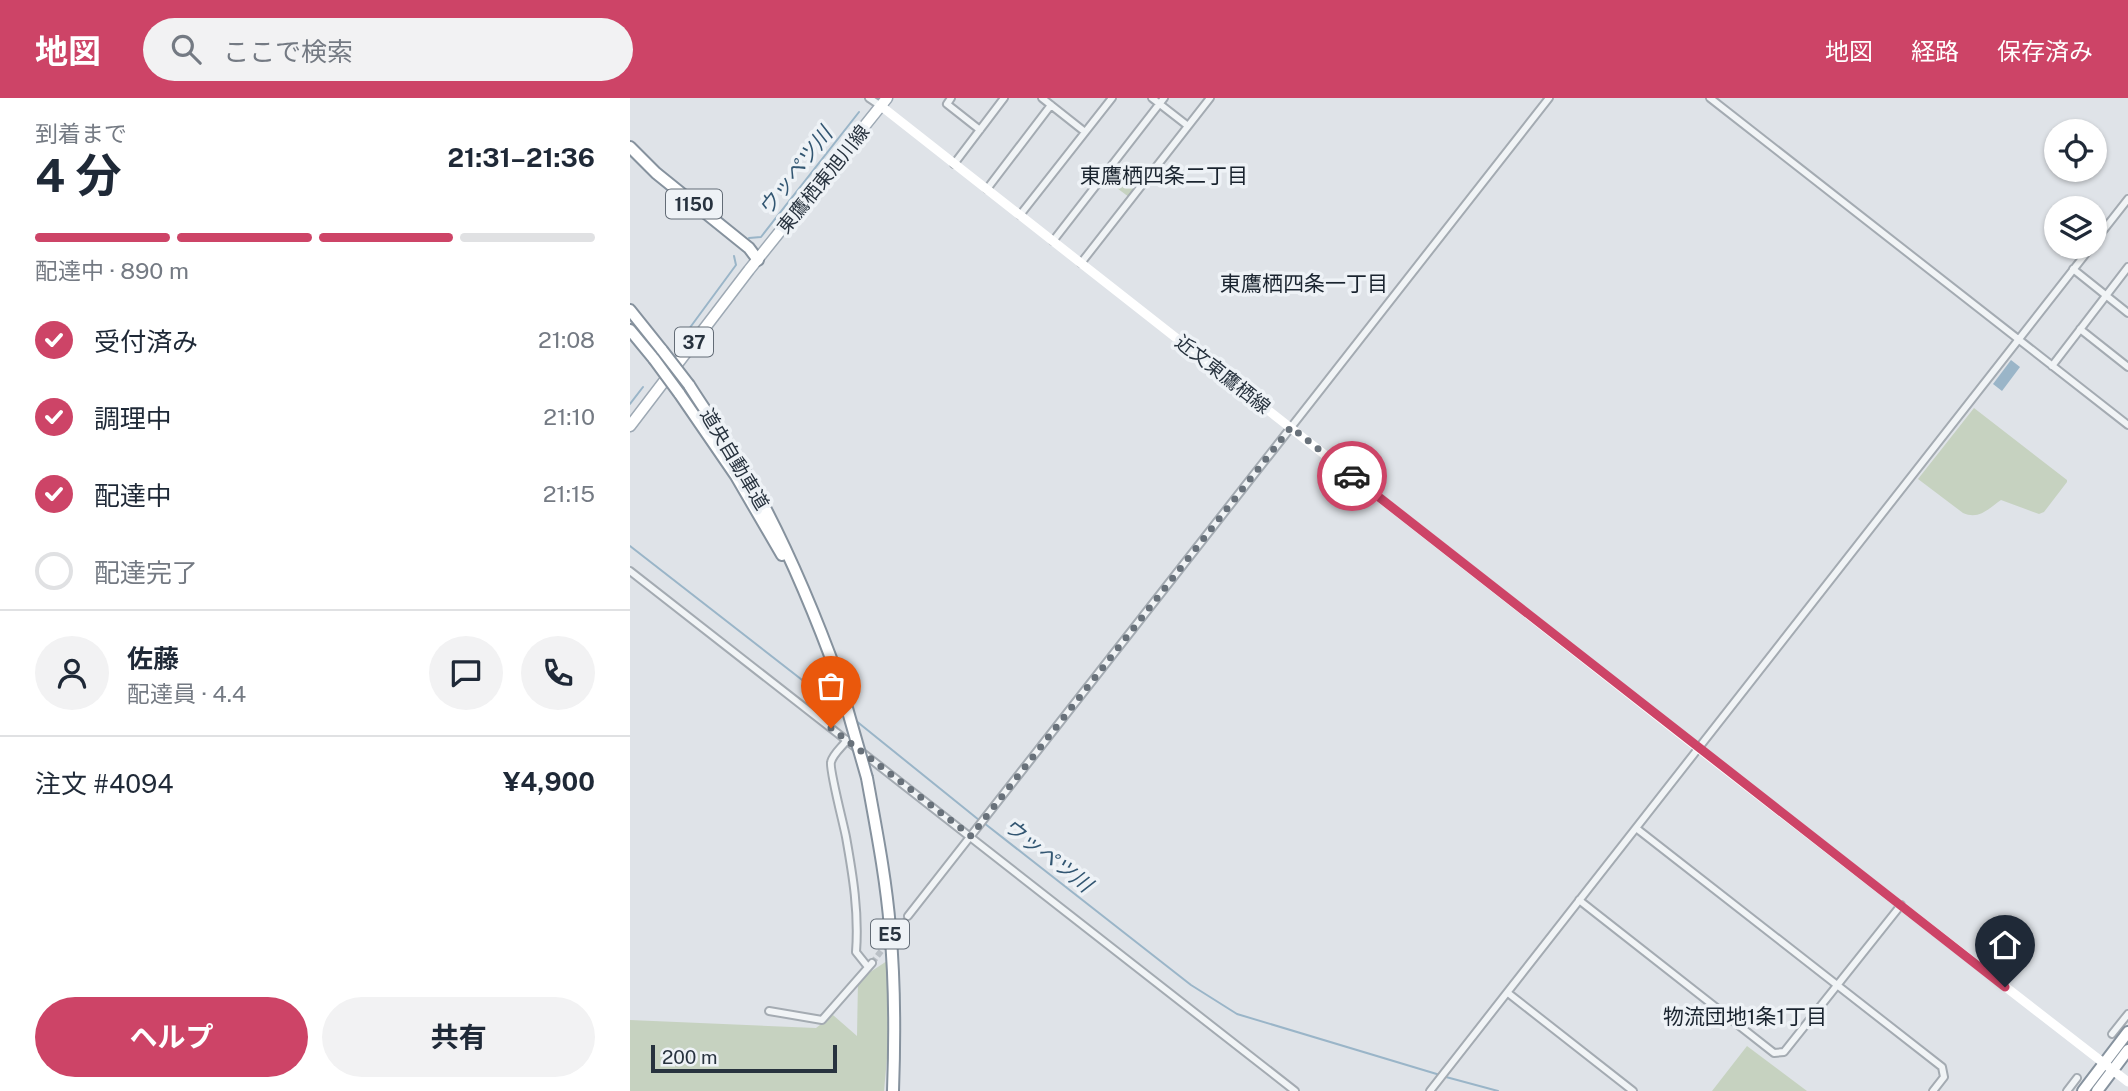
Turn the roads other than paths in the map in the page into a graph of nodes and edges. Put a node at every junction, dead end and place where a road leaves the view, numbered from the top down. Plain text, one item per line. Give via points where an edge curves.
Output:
1 (869, 98) edge
2 (951, 98) edge
3 (1004, 98) edge
4 (1042, 98) edge
5 (1112, 98) edge
6 (1152, 98) edge
7 (1210, 98) edge
8 (1549, 98) edge
9 (1710, 98) edge
10 (1162, 101) edge
11 (884, 102) edge
12 (1051, 106) junction
13 (1188, 126) junction
14 (980, 130) junction
15 (1085, 132) junction
16 (630, 148) edge
17 (630, 158) edge
18 (954, 164) junction
19 (987, 189) junction
20 (2127, 203) edge
21 (1020, 215) junction
22 (2107, 227) edge
23 (1053, 241) junction
24 (2082, 259) edge
25 (758, 260) junction
26 (1081, 263) junction
27 (2128, 267) edge
28 (2073, 270) junction
29 (2105, 296) junction
30 (630, 310) edge
31 (2128, 313) edge
32 (2080, 329) junction
33 (630, 332) edge
34 (2019, 339) junction
35 (2052, 366) junction
36 (2128, 367) edge
37 (2128, 425) edge
38 (630, 426) edge
39 (1291, 427) junction
40 (630, 571) edge
41 (818, 622) junction
42 (847, 740) junction
43 (1698, 748) junction
44 (1636, 828) junction
45 (971, 836) junction
46 (1579, 900) junction
47 (1901, 905) junction
48 (908, 916) tunnel mouth
49 (1839, 985) junction
50 (1508, 993) junction
51 (769, 1011) dead end
52 (2128, 1014) edge
53 (2128, 1032) edge
54 (2112, 1034) dead end
55 (2128, 1050) edge
56 (2108, 1067) junction
57 (2077, 1078) dead end
58 (2128, 1082) edge
59 (893, 1091) edge
60 (1294, 1091) edge
61 (1430, 1091) edge
62 (1633, 1091) edge
63 (1933, 1091) edge
64 (2067, 1091) edge
65 (2083, 1091) edge
66 (2097, 1091) edge

1 - 11 street
2 - 14 street via 947,104
3 - 14 street
4 - 12 street
5 - 15 street
6 - 10 street
7 - 13 street
8 - 39 street
9 - 34 street
10 - 13 street
10 - 23 street
11 - 18 street, 近文東鷹栖線
11 - 25 main road, 東鷹栖東旭川線 / 37
12 - 15 street
12 - 19 street
13 - 26 street
14 - 18 street
15 - 21 street
16 - 25 highway, 1150
17 - 25 highway, 1150 via 744,254
18 - 19 street, 近文東鷹栖線
19 - 21 street, 近文東鷹栖線
20 - 22 street
21 - 23 street, 近文東鷹栖線
23 - 26 street, 近文東鷹栖線
24 - 28 street
25 - 38 main road, 37
26 - 39 street, 近文東鷹栖線
27 - 29 street
28 - 29 street
28 - 34 street
29 - 31 street
29 - 32 street
30 - 41 highway, 道央自動車道 / E5, bridge via 689,385 749,478
32 - 35 street
32 - 36 street
33 - 41 highway, 道央自動車道 / E5, bridge via 736,475
34 - 35 street
34 - 43 street
35 - 37 street
39 - 43 street, 近文東鷹栖線
39 - 45 street
40 - 42 street
41 - 59 highway, 道央自動車道 / E5, bridge via 867,778 878,844 890,928
42 - 45 street
42 - 51 street via 832,758 830,769 858,917 856,952 870,965 822,1020
43 - 44 street
43 - 47 street, 近文東鷹栖線
44 - 46 street
44 - 49 street
45 - 48 street
45 - 60 street
46 - 49 street via 1774,1053 1784,1052
46 - 50 street
47 - 49 street
47 - 56 street, 近文東鷹栖線
49 - 63 street via 1942,1067 1944,1077
50 - 61 street
50 - 62 street
52 - 54 street
53 - 56 highway
55 - 56 highway
56 - 58 street, 近文東鷹栖線
56 - 65 highway
56 - 66 highway
57 - 64 street

